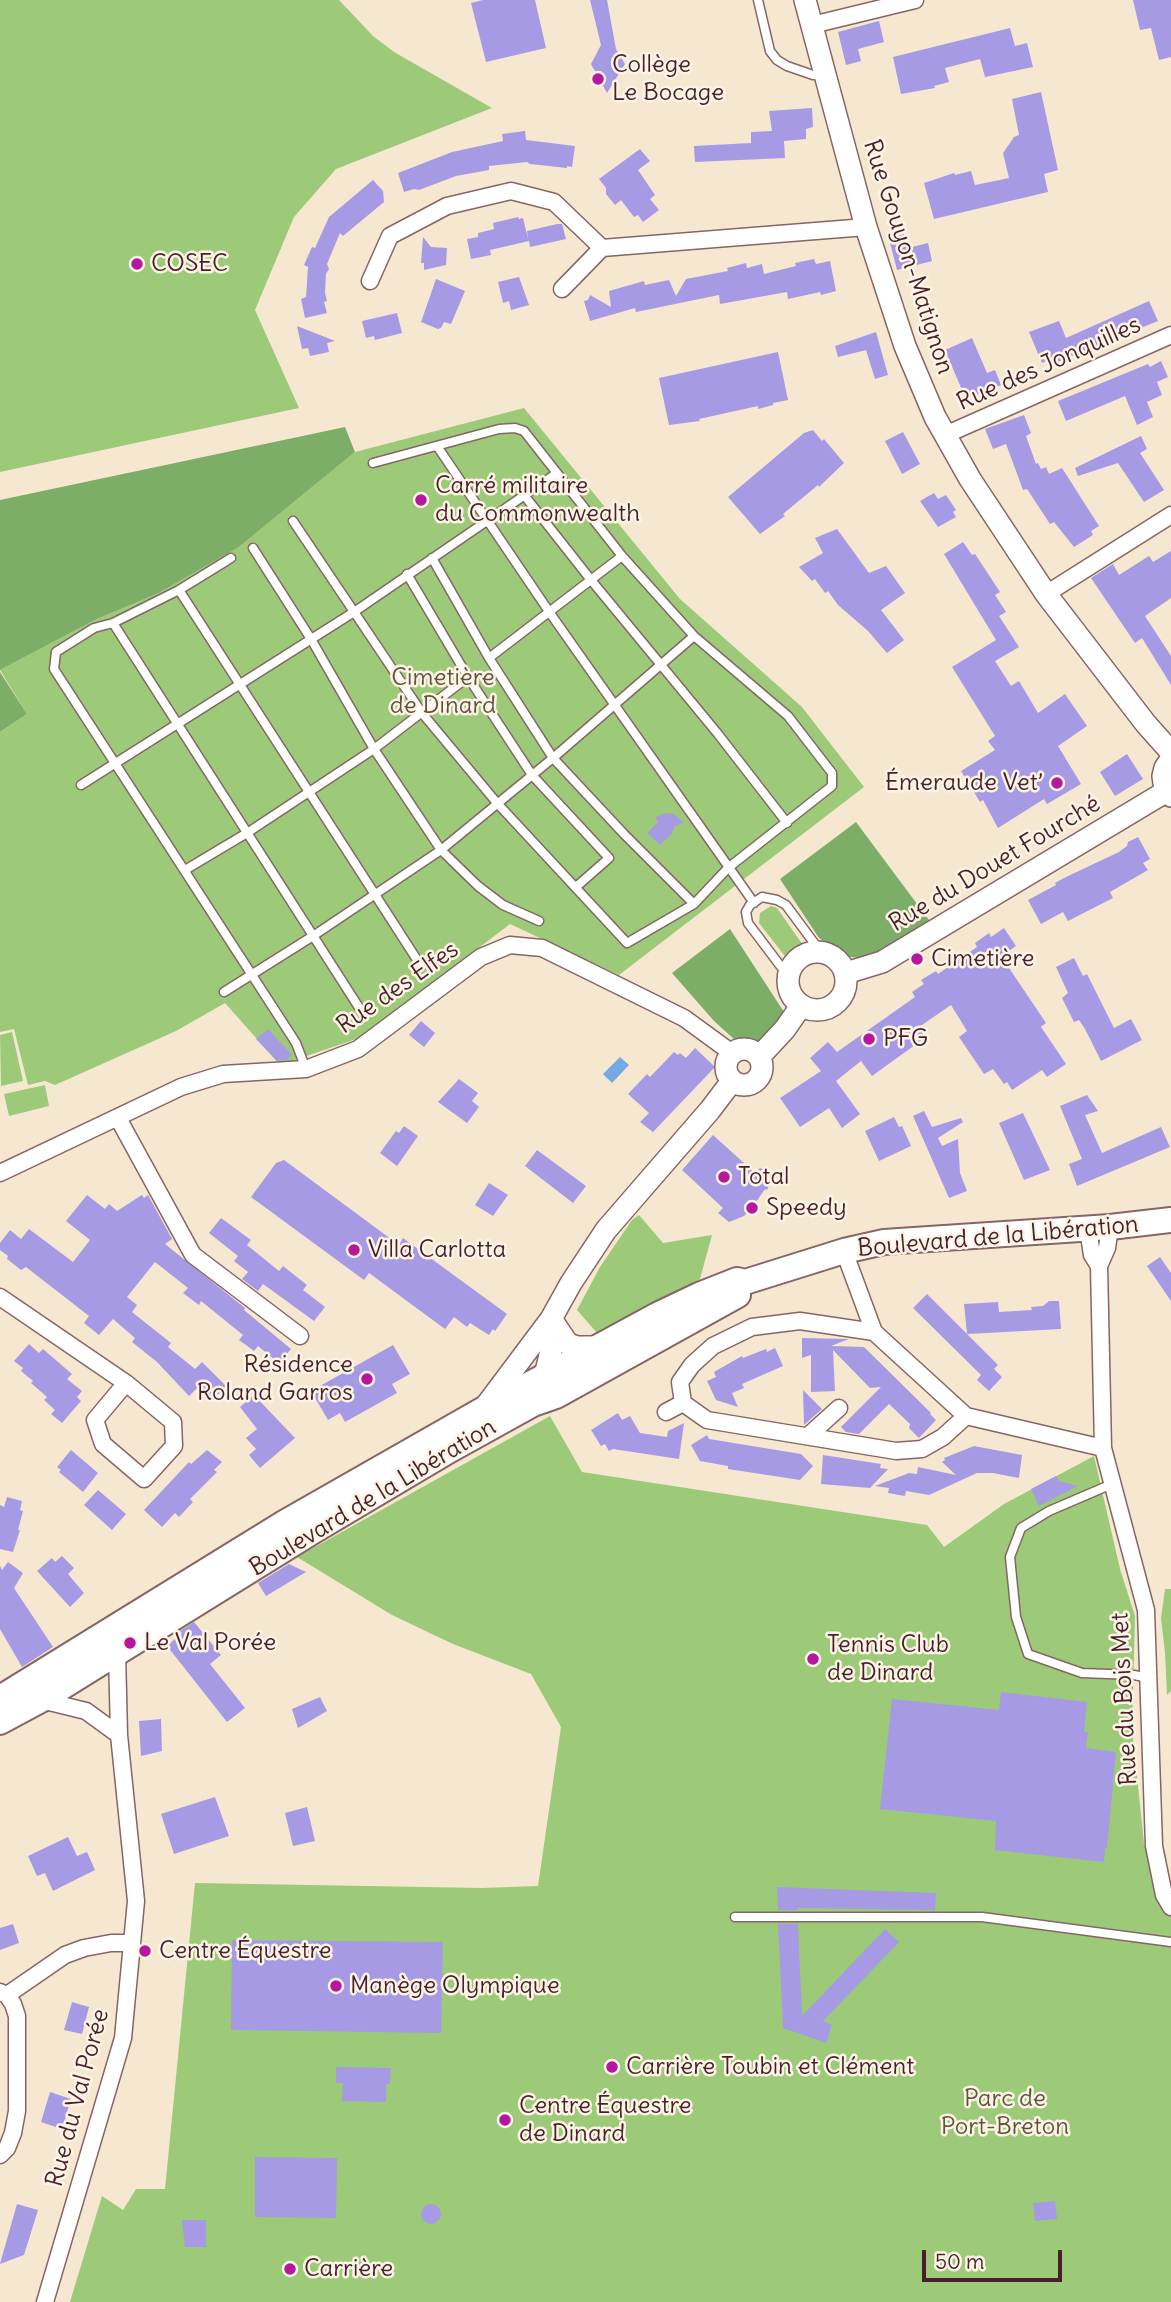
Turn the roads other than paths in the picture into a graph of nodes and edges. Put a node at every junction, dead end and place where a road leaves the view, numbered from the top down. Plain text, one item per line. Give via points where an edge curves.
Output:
1 (758, 0) edge
2 (805, 0) edge
3 (915, 0) edge
4 (812, 25) junction
5 (825, 75) junction
6 (866, 227) junction
7 (603, 248) junction
8 (369, 281) dead end
9 (562, 289) dead end
10 (1171, 335) edge
11 (944, 435) junction
12 (437, 446) junction
13 (373, 463) dead end
14 (557, 473) junction
15 (524, 495) junction
16 (1171, 515) edge
17 (487, 520) junction
18 (293, 521) dead end
19 (253, 548) dead end
20 (622, 555) junction
21 (231, 558) dead end
22 (432, 558) junction
23 (407, 574) junction
24 (591, 580) junction
25 (178, 590) junction
26 (1046, 594) junction
27 (354, 612) junction
28 (550, 612) junction
29 (113, 623) junction
30 (694, 636) junction
31 (311, 639) junction
32 (489, 658) junction
33 (661, 666) junction
34 (468, 677) junction
35 (239, 685) junction
36 (615, 705) junction
37 (422, 713) junction
38 (178, 726) junction
39 (374, 749) junction
40 (1171, 752) edge
41 (553, 758) junction
42 (1171, 758) edge
43 (116, 764) junction
44 (532, 775) junction
45 (81, 785) dead end
46 (307, 792) junction
47 (1169, 794) edge
48 (497, 803) junction
49 (787, 823) junction
50 (247, 833) junction
51 (441, 850) junction
52 (729, 868) junction
53 (185, 870) junction
54 (576, 887) junction
55 (375, 894) junction
56 (754, 903) junction
57 (694, 904) junction
58 (539, 921) dead end
59 (313, 936) junction
60 (820, 951) junction
61 (421, 966) dead end
62 (846, 973) junction
63 (253, 975) junction
64 (788, 976) junction
65 (224, 992) dead end
66 (358, 1006) dead end
67 (801, 1006) junction
68 (732, 1053) junction
69 (759, 1057) junction
70 (306, 1069) junction
71 (732, 1081) junction
72 (118, 1118) junction
73 (0, 1173) edge
74 (1171, 1220) edge
75 (1099, 1228) junction
76 (844, 1251) junction
77 (745, 1282) junction
78 (0, 1297) edge
79 (551, 1319) junction
80 (874, 1332) junction
81 (300, 1336) dead end
82 (601, 1347) junction
83 (546, 1377) junction
84 (126, 1383) junction
85 (683, 1403) junction
86 (533, 1404) junction
87 (839, 1408) dead end
88 (484, 1409) junction
89 (666, 1412) dead end
90 (966, 1416) junction
91 (808, 1436) junction
92 (1103, 1448) junction
93 (1112, 1484) junction
94 (117, 1652) junction
95 (1149, 1678) junction
96 (0, 1698) edge
97 (41, 1700) junction
98 (0, 1722) edge
99 (119, 1735) junction
100 (1171, 1907) edge
101 (735, 1917) dead end
102 (1171, 1942) edge
103 (132, 1943) junction
104 (4, 1994) edge
105 (0, 2155) edge
106 (45, 2302) edge

1 - 5 lane via 776,60 813,75
2 - 4 main road, Rue Gouyon-Matignon
3 - 4 street
4 - 5 main road, Rue Gouyon-Matignon
5 - 6 main road, Rue Gouyon-Matignon
6 - 7 street
6 - 11 main road, Rue Gouyon-Matignon via 905,346
7 - 8 street via 554,202 511,191 447,206 390,236
7 - 9 street
10 - 11 street, Rue des Jonquilles
11 - 26 main road, Rue Gouyon-Matignon
12 - 13 lane
12 - 14 lane via 515,428 524,431
12 - 17 lane
14 - 15 lane
14 - 20 lane
15 - 17 lane
15 - 24 lane
16 - 26 street
17 - 22 lane
17 - 28 lane
18 - 27 lane
19 - 31 lane
20 - 24 lane
20 - 30 lane
21 - 25 lane
22 - 23 lane
22 - 32 lane
23 - 27 lane
23 - 34 lane
24 - 28 lane
24 - 33 lane
25 - 29 lane
25 - 35 lane
26 - 40 main road, Rue Gouyon-Matignon
27 - 31 lane
27 - 37 lane
28 - 32 lane
28 - 36 lane
29 - 38 lane
29 - 43 lane via 94,628 56,652 54,669
30 - 33 lane
30 - 49 lane via 788,716 832,773 832,786
31 - 35 lane
31 - 39 lane
32 - 41 lane
33 - 36 lane
33 - 49 lane
34 - 37 lane
34 - 44 lane
35 - 38 lane
35 - 46 lane
36 - 41 lane
36 - 52 lane
37 - 39 lane
37 - 48 lane
38 - 43 lane
38 - 50 lane
39 - 46 lane
39 - 51 lane
41 - 44 lane
41 - 57 lane
42 - 47 main road via 1163,776
43 - 45 lane
43 - 53 lane
44 - 48 lane
44 - 54 lane via 609,858
46 - 50 lane
46 - 55 lane
47 - 62 main road, Rue du Douet Fourché via 882,962
48 - 51 lane
48 - 54 lane
49 - 52 lane
50 - 53 lane
50 - 59 lane
51 - 55 lane
51 - 58 lane via 503,905
52 - 56 lane
52 - 57 lane
53 - 63 lane
54 - 57 lane via 626,943
55 - 59 lane
55 - 61 lane
56 - 60 lane via 768,897 786,905
56 - 64 lane via 746,912 748,923
59 - 63 lane
59 - 66 lane
60 - 62 main road via 834,957
60 - 64 main road via 798,958
62 - 67 main road via 846,989 834,1005 820,1010
63 - 65 lane
63 - 70 lane via 296,1043
64 - 67 main road via 791,996
67 - 69 main road
68 - 69 main road via 748,1049
68 - 70 street, Rue des Elfes via 684,1018 608,980 542,948 510,945 481,957 358,1049
68 - 71 main road via 725,1064
69 - 71 main road via 762,1071 755,1082 743,1086
70 - 72 street, Rue des Elfes via 223,1074 181,1087
71 - 79 main road via 606,1230
72 - 73 street, Rue des Elfes
72 - 81 street via 193,1255
74 - 75 main road, Boulevard de la Libération
75 - 76 main road, Boulevard de la Libération via 884,1242
75 - 92 street, Rue du Bois Met via 1107,1248 1098,1266
76 - 77 main road, Boulevard de la Libération
76 - 80 street
77 - 82 main road, Boulevard de la Libération via 737,1280 699,1295
77 - 86 main road, Boulevard de la Libération via 743,1292 556,1396
78 - 84 street
79 - 82 main road via 568,1344
79 - 83 main road
79 - 88 main road
80 - 85 street via 800,1321 752,1327 713,1346 692,1365 680,1382
80 - 90 street
82 - 83 main road, Boulevard de la Libération
83 - 86 main road
83 - 88 main road, Boulevard de la Libération
84 - 84 street via 173,1422 174,1446 144,1479 103,1444 95,1420
85 - 89 street
85 - 91 street via 707,1420
86 - 94 main road, Boulevard de la Libération
87 - 91 street
88 - 96 main road, Boulevard de la Libération via 284,1523
90 - 91 street via 922,1449 896,1451
90 - 92 street
92 - 93 street, Rue du Bois Met
93 - 95 street, Rue du Bois Met via 1146,1610
93 - 95 lane via 1021,1528 1010,1557 1016,1617 1028,1654 1082,1673
94 - 97 main road, Boulevard de la Libération
94 - 99 street, Rue du Val Porée
95 - 100 street, Rue du Bois Met via 1154,1846 1164,1895
97 - 98 main road, Boulevard de la Libération
97 - 99 street via 86,1711
99 - 103 street, Rue du Val Porée via 136,1901
101 - 102 lane via 982,1917
103 - 104 street via 111,1943 65,1955
103 - 106 street, Rue du Val Porée via 123,2039
104 - 105 street via 17,2016 17,2112 13,2133

